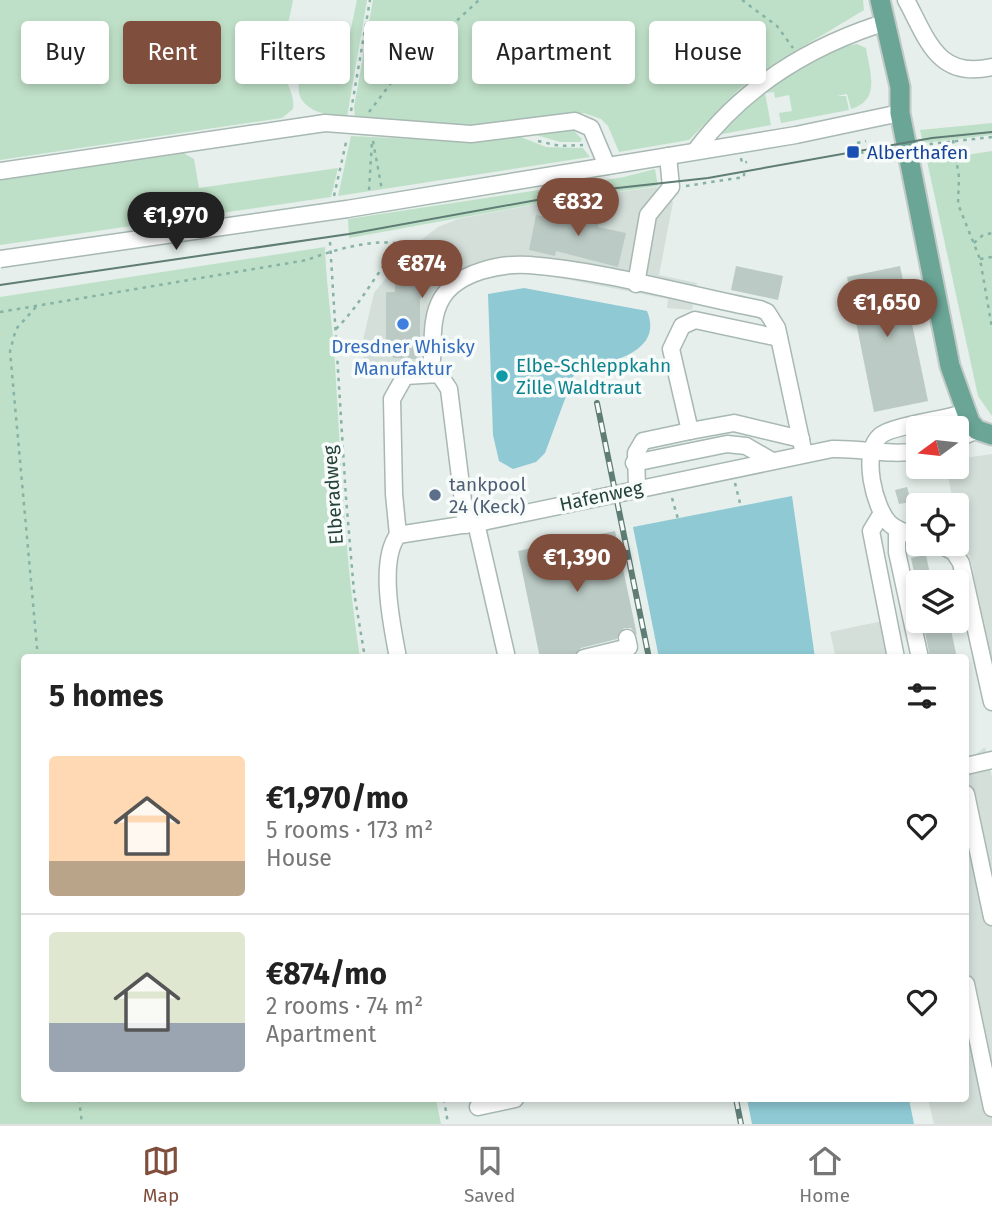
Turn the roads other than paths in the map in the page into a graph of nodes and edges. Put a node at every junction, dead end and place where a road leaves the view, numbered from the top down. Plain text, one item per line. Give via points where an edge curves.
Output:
1 (877, 0) edge
2 (906, 0) edge
3 (877, 24) junction
4 (992, 67) edge
5 (900, 113) junction
6 (696, 150) junction
7 (668, 156) junction
8 (607, 166) junction
9 (0, 171) edge
10 (0, 260) edge
11 (636, 284) junction
12 (779, 338) junction
13 (432, 360) dead end
14 (964, 413) junction
15 (690, 431) junction
16 (984, 433) edge
17 (802, 447) junction
18 (906, 448) edge
19 (895, 452) junction
20 (906, 452) edge
21 (872, 453) junction
22 (772, 461) junction
23 (635, 463) junction
24 (637, 487) junction
25 (882, 513) junction
26 (471, 524) junction
27 (897, 529) junction
28 (906, 532) edge
29 (398, 535) junction
30 (957, 556) edge
31 (627, 638) dead end
32 (397, 654) edge
33 (506, 654) edge
34 (600, 654) edge
35 (896, 654) edge
36 (919, 654) edge
37 (992, 702) edge
38 (992, 760) edge
39 (969, 765) edge
40 (969, 808) edge
41 (992, 917) edge
42 (969, 998) edge
43 (477, 1103) edge
44 (992, 1108) edge
45 (481, 1124) edge

1 - 3 main road
1 - 5 main road via 900,87
2 - 4 street via 929,48 947,64 978,70
3 - 5 main road via 888,89
3 - 6 street via 835,39 764,82 720,118
5 - 6 street
5 - 14 main road via 911,147 950,366
6 - 7 street
7 - 8 street
7 - 11 street via 671,187 648,215
8 - 9 street via 591,128 575,121 471,134 325,123
8 - 10 street, bridge
11 - 12 street via 767,312
11 - 13 street via 527,265 471,275 442,298 433,321
12 - 15 street via 695,320 682,326 671,349
12 - 17 street
14 - 16 main road
14 - 21 street via 887,431 878,436
15 - 17 street via 734,423
15 - 23 street via 643,441
17 - 21 street, Hafenweg
17 - 22 street, Hafenweg
18 - 19 street
19 - 20 street, Hafenweg
19 - 21 street, Hafenweg
21 - 25 street via 873,488
22 - 23 street via 746,446 727,444
22 - 24 street, Hafenweg
23 - 24 street
24 - 26 street, Hafenweg
25 - 27 street
25 - 35 street via 871,531
26 - 29 street, Hafenweg
26 - 29 street via 449,389 439,374 405,376 393,399
26 - 33 street
27 - 28 street
27 - 36 street via 897,552
29 - 32 street via 389,546 388,586
30 - 37 street
31 - 34 street via 629,647
38 - 39 street
40 - 41 street
42 - 44 street
43 - 45 street

